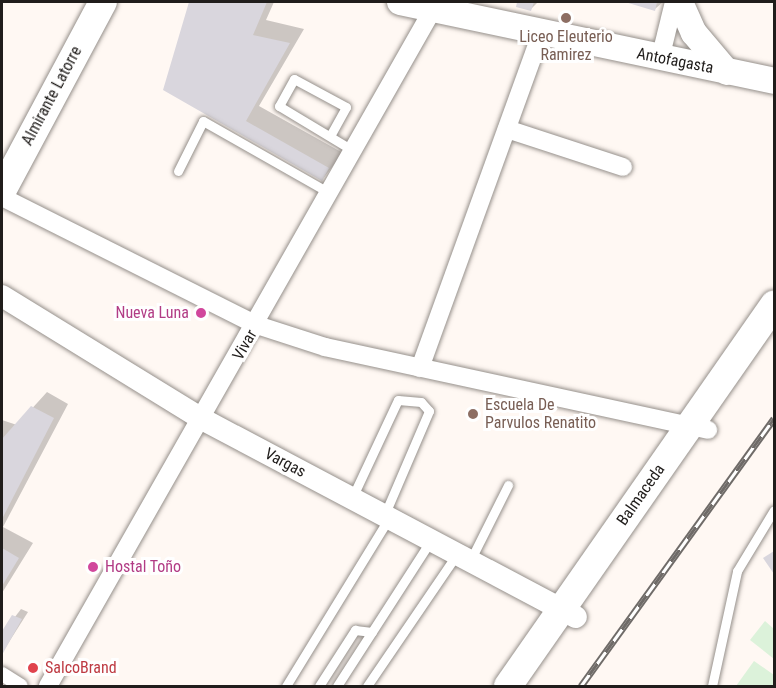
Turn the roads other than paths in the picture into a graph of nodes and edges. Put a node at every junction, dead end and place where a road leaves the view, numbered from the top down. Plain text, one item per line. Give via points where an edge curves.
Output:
1 (103, 2) edge
2 (400, 2) edge
3 (674, 2) edge
4 (680, 2) edge
5 (434, 7) edge
6 (541, 34) junction
7 (660, 59) junction
8 (727, 72) junction
9 (774, 81) edge
10 (507, 129) junction
11 (330, 136) junction
12 (354, 151) junction
13 (622, 167) dead end
14 (178, 171) dead end
15 (2, 191) edge
16 (330, 193) junction
17 (2, 197) edge
18 (2, 296) edge
19 (774, 305) edge
20 (257, 325) junction
21 (774, 338) edge
22 (420, 368) junction
23 (202, 419) junction
24 (699, 428) junction
25 (508, 485) dead end
26 (352, 498) junction
27 (774, 510) edge
28 (387, 517) junction
29 (431, 540) junction
30 (463, 557) junction
31 (568, 613) junction
32 (372, 632) junction
33 (2, 674) edge
34 (21, 687) edge
35 (48, 687) edge
36 (286, 687) edge
37 (319, 687) edge
38 (337, 687) edge
39 (367, 687) edge
40 (508, 687) edge
41 (527, 687) edge
42 (712, 687) edge

1 - 15 main road, Almirante Latorre
2 - 5 main road, Antofagasta
3 - 7 street
4 - 8 main road via 694,33
5 - 6 main road, Antofagasta
5 - 12 street, Vivar via 387,101
6 - 7 main road, Antofagasta
6 - 10 street
7 - 8 main road, Antofagasta
8 - 9 main road, Antofagasta
10 - 13 street
10 - 22 street
11 - 11 lane via 279,106 294,79 346,107
11 - 12 lane
12 - 16 street, Vivar
14 - 16 lane via 203,122
16 - 20 street, Vivar
17 - 20 street
18 - 23 street, Vargas
19 - 24 main road, Balmaceda
20 - 22 street
20 - 23 street, Vivar
21 - 24 main road, Balmaceda
22 - 24 street
23 - 26 street, Vargas
23 - 35 street, Vivar
24 - 31 main road, Balmaceda
25 - 30 lane
26 - 28 street, Vargas
26 - 28 lane via 399,400 421,402 429,411
27 - 42 lane via 737,571
28 - 29 street, Vargas
28 - 36 lane
29 - 30 street, Vargas
29 - 32 lane
30 - 31 street, Vargas
30 - 39 lane
31 - 40 main road, Balmaceda
31 - 41 main road, Balmaceda
32 - 37 lane via 355,630
32 - 38 lane
33 - 34 street

